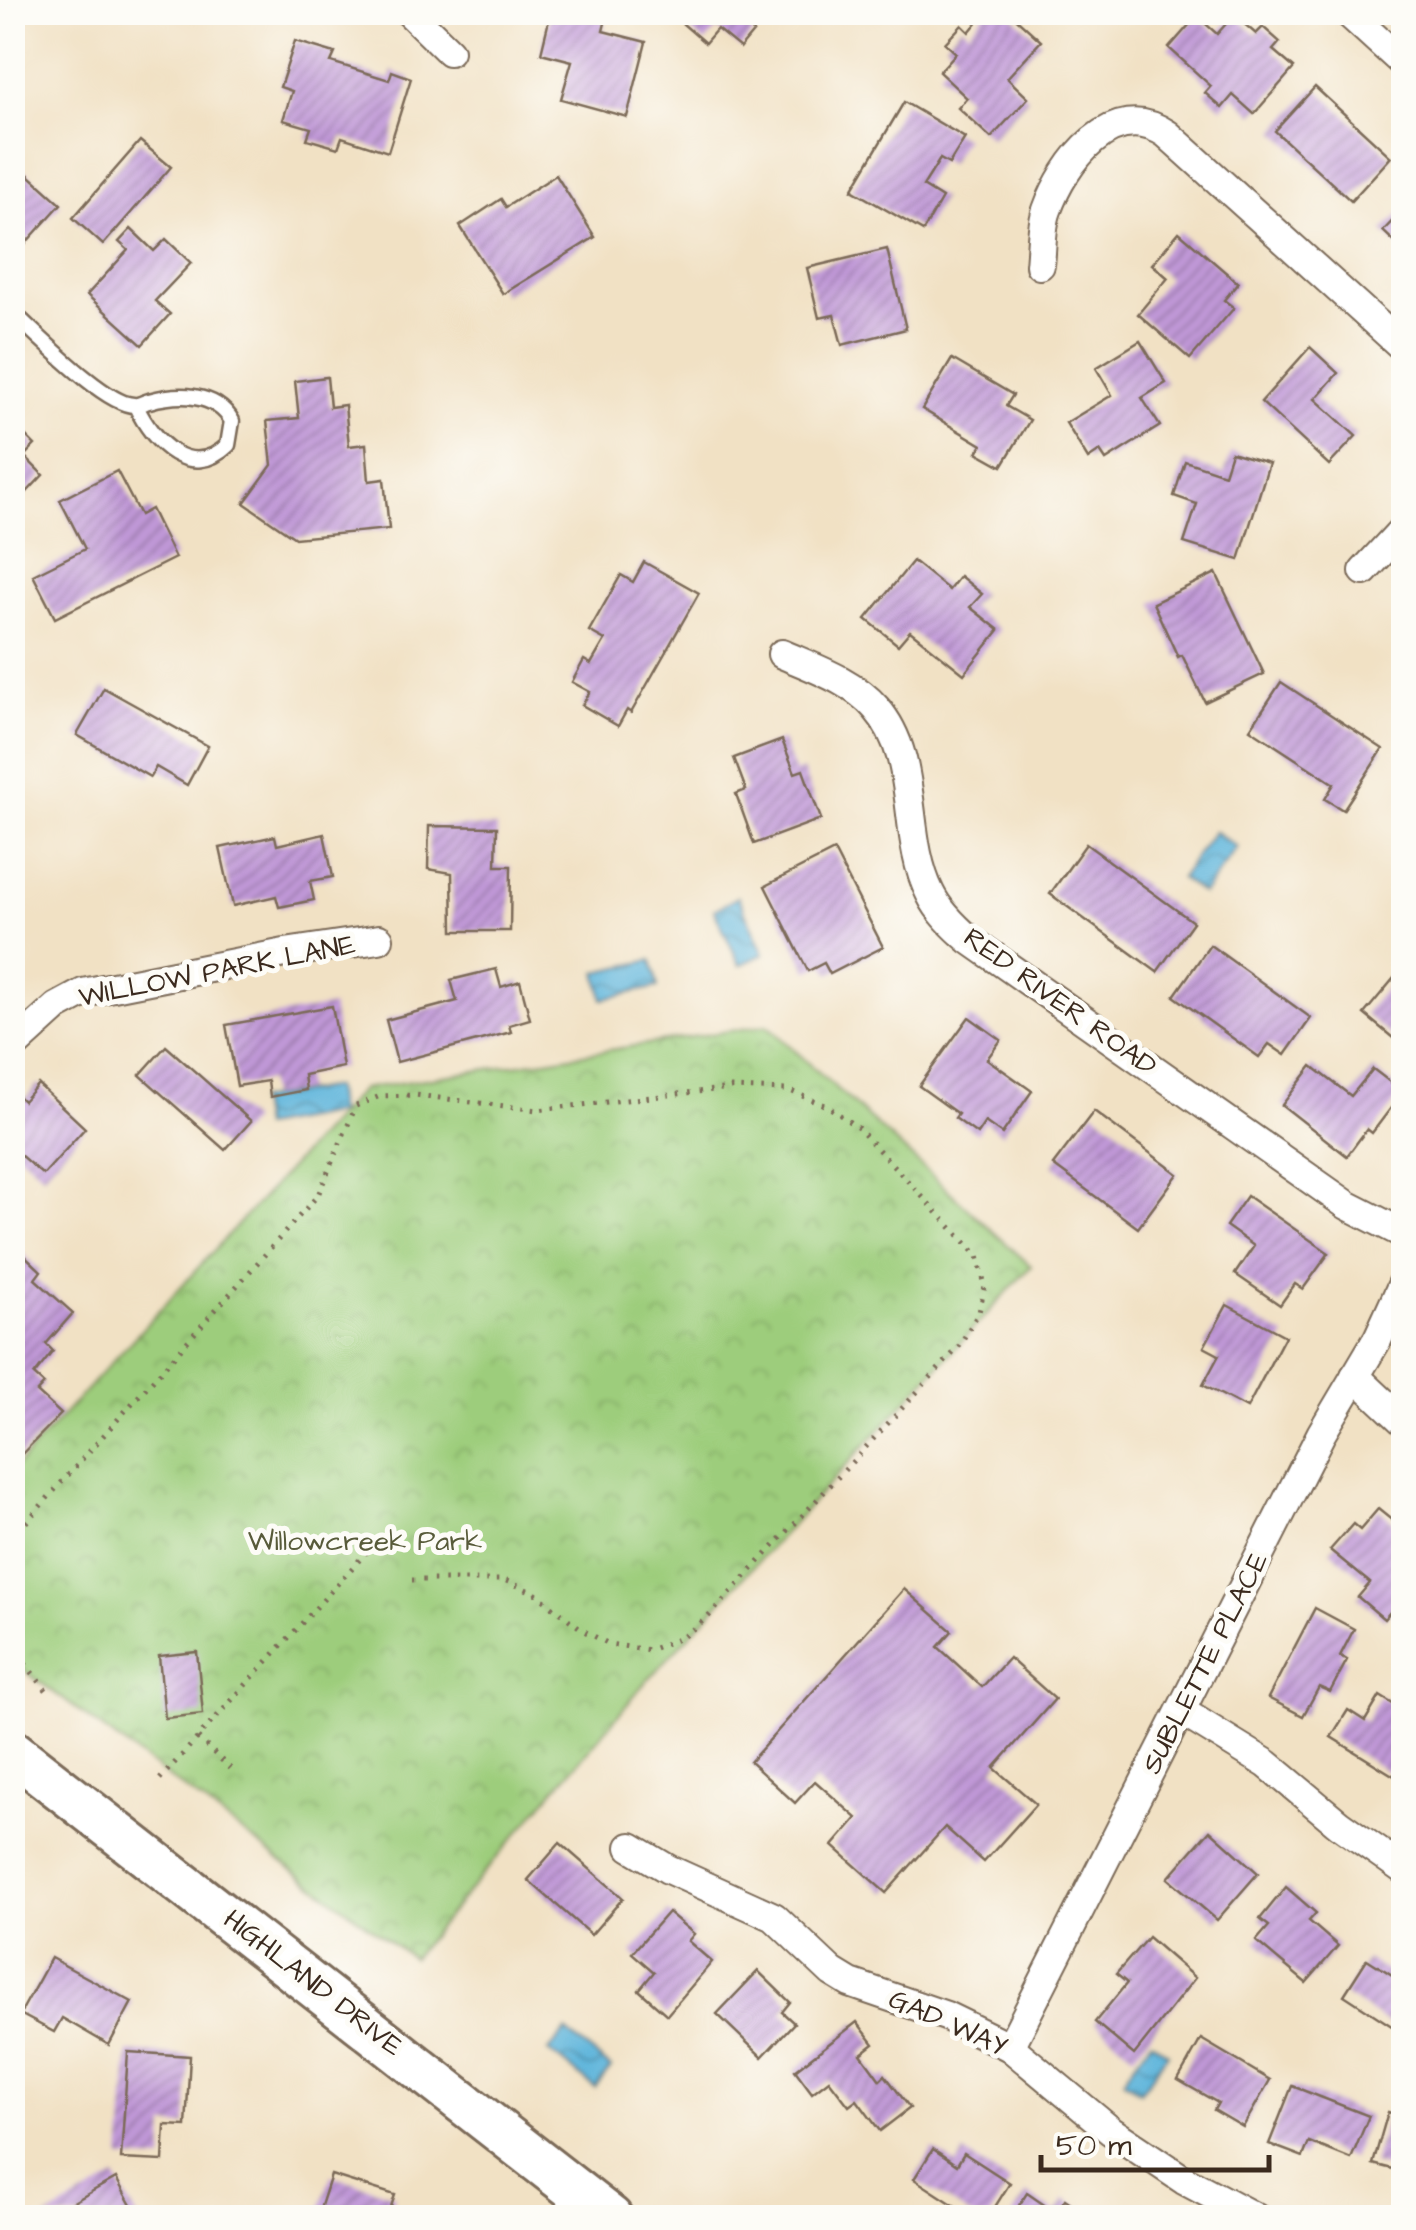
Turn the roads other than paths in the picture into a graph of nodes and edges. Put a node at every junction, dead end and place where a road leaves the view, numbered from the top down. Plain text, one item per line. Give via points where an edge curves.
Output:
1 (408, 12) edge
2 (1347, 12) edge
3 (449, 51) dead end
4 (1404, 64) edge
5 (1040, 265) dead end
6 (12, 312) edge
7 (1404, 348) edge
8 (136, 406) junction
9 (1404, 528) edge
10 (1364, 571) dead end
11 (782, 654) dead end
12 (380, 939) dead end
13 (12, 1048) edge
14 (1404, 1234) edge
15 (1404, 1281) edge
16 (1355, 1376) junction
17 (1404, 1422) edge
18 (1181, 1711) junction
19 (12, 1751) edge
20 (631, 1847) dead end
21 (1404, 1870) edge
22 (1010, 2047) junction
23 (611, 2218) edge
24 (1256, 2218) edge

1 - 3 street
2 - 4 street
5 - 7 street via 1045,214 1066,170 1113,126 1156,126
6 - 8 lane via 99,388
8 - 8 lane via 194,396 219,405 232,421 228,445 211,460 186,458 156,436
9 - 10 street
11 - 14 street, RED RIVER ROAD via 837,679 874,706 890,728 920,865 950,922 1348,1205
12 - 13 street, WILLOW PARK LANE via 84,993 56,1007
15 - 16 street, SUBLETTE PLACE
16 - 17 street
16 - 18 street, SUBLETTE PLACE
18 - 21 street via 1267,1764
18 - 22 street, SUBLETTE PLACE
19 - 23 main road, HIGHLAND DRIVE
20 - 22 street, GAD WAY via 774,1918 850,1983 946,2016
22 - 24 street, GAD WAY via 1111,2131

